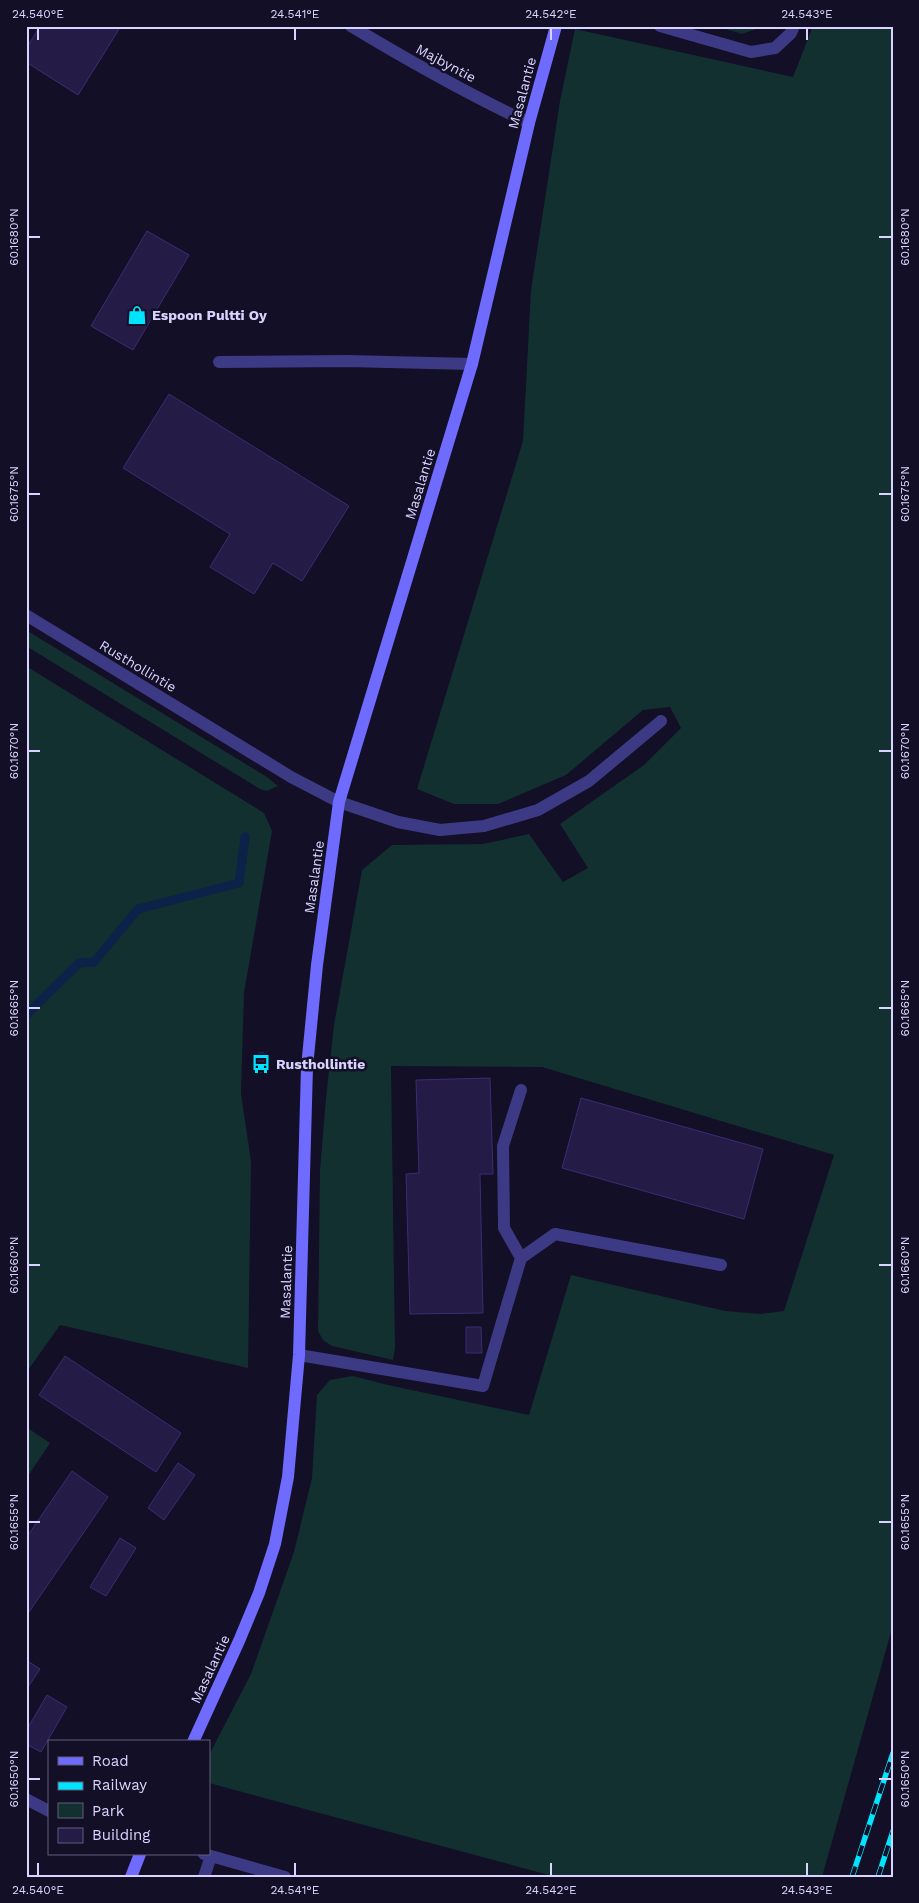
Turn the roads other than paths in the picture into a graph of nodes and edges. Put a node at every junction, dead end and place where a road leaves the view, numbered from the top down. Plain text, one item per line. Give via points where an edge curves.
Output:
1 (351, 26) edge
2 (556, 26) edge
3 (660, 26) edge
4 (794, 26) edge
5 (529, 123) junction
6 (219, 362) dead end
7 (472, 364) junction
8 (26, 615) edge
9 (661, 721) dead end
10 (339, 802) junction
11 (521, 1090) dead end
12 (521, 1258) junction
13 (721, 1265) dead end
14 (299, 1355) junction
15 (194, 1740) edge
16 (26, 1799) edge
17 (48, 1810) edge
18 (137, 1856) edge
19 (207, 1856) edge
20 (210, 1856) edge
21 (131, 1877) edge
22 (204, 1877) edge
23 (285, 1877) edge

1 - 5 street, Majbyntie
2 - 5 street, Masalantie
3 - 4 street via 751,52 775,48
5 - 7 street, Masalantie
6 - 7 street
7 - 10 street, Masalantie
8 - 10 street, Rusthollintie via 283,772
9 - 10 street, Rusthollintie via 589,781 538,810 484,826 440,830 398,822
10 - 14 street, Masalantie via 306,1067
11 - 12 street via 503,1146 504,1228
12 - 13 street via 555,1234
12 - 14 street via 483,1386
14 - 15 street, Masalantie via 288,1477 274,1544 259,1593
16 - 17 street
18 - 21 street
19 - 22 street
20 - 23 street

